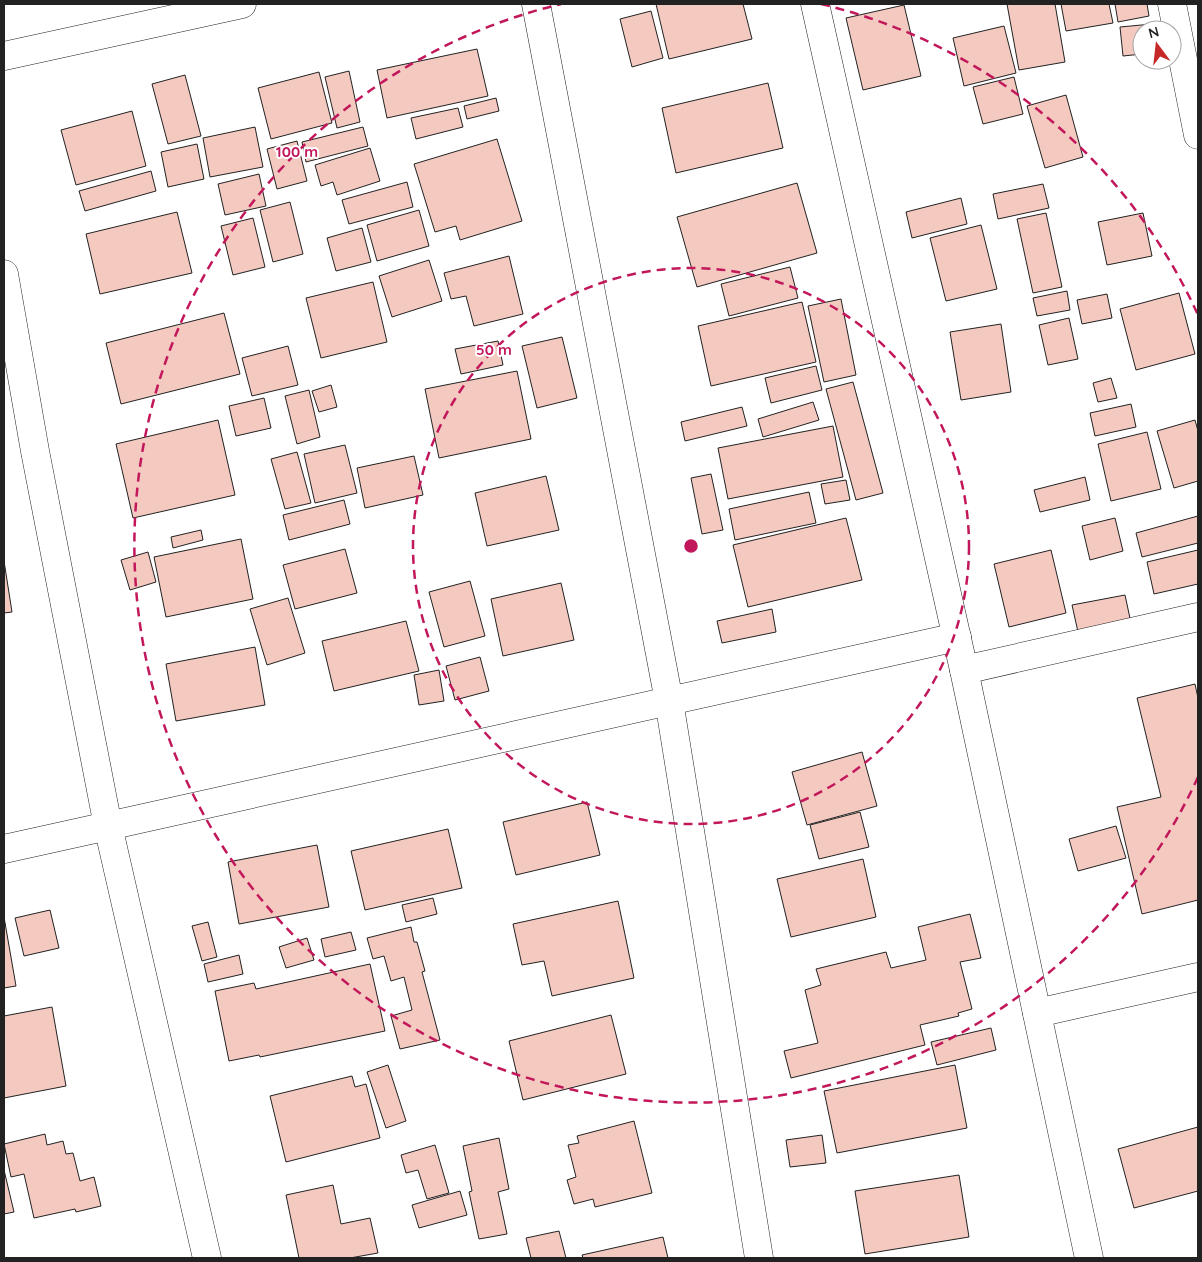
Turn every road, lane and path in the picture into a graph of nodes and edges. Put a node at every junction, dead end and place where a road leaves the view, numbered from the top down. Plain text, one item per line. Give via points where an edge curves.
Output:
1 (242, 4) edge
2 (536, 4) edge
3 (815, 4) edge
4 (1172, 4) edge
5 (4, 56) edge
6 (1198, 135) edge
7 (4, 274) edge
8 (1198, 617) edge
9 (957, 637) junction
10 (964, 670) junction
11 (670, 701) junction
12 (108, 826) junction
13 (4, 848) edge
14 (1198, 977) edge
15 (1037, 1013) junction
16 (208, 1258) edge
17 (759, 1258) edge
18 (1089, 1258) edge

1 - 5 street
2 - 11 street
3 - 9 street
4 - 6 street
7 - 12 street
8 - 10 street
9 - 10 street
9 - 11 street
10 - 15 street
11 - 12 street
11 - 17 street
12 - 13 street
12 - 16 street
14 - 15 street
15 - 18 street

